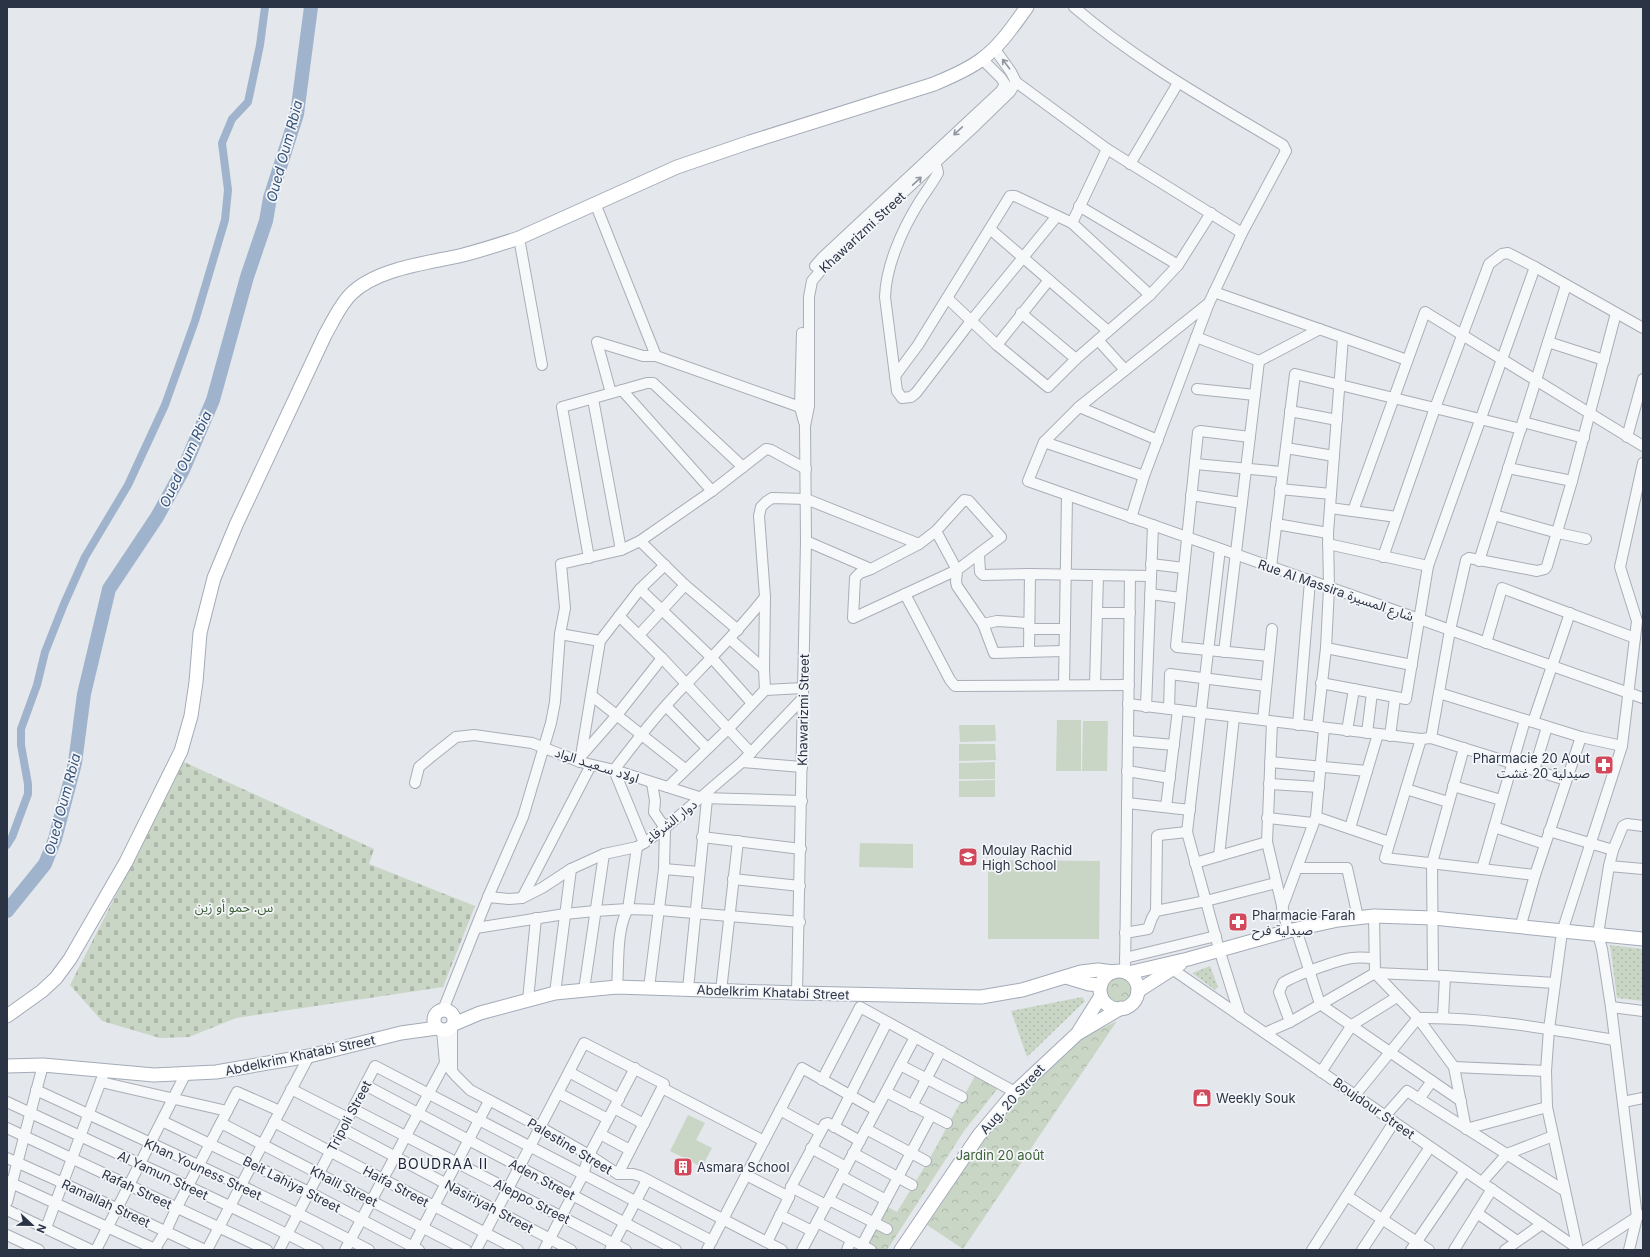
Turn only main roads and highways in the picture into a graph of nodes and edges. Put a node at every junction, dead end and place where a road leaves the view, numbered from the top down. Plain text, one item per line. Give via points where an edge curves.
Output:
1 (1027, 7) edge
2 (1643, 939) edge
3 (1188, 959) junction
4 (1122, 972) junction
5 (1066, 977) junction
6 (1101, 991) junction
7 (1138, 991) junction
8 (1121, 1008) junction
9 (7, 1016) edge
10 (1077, 1034) junction
11 (7, 1066) edge
12 (901, 1250) edge

1 - 9 main road via 982,59 934,84 677,167 519,238 387,274 355,290 337,312 325,335 236,524 214,578 200,633 192,709 181,751 126,862 70,958 56,978 42,991
2 - 3 main road via 1433,918 1374,916 1338,920 1292,930
3 - 4 main road, Abdelkrim Khatabi Street
3 - 7 main road
4 - 5 main road, Abdelkrim Khatabi Street via 1080,972
4 - 6 main road via 1106,976
4 - 7 main road via 1136,981
5 - 6 main road via 1089,984
5 - 11 main road, Abdelkrim Khatabi Street via 1022,990 981,997 617,987 555,993 308,1056 216,1072 154,1075 43,1065
6 - 8 main road via 1107,1004
6 - 10 main road
7 - 8 main road via 1132,1003
8 - 10 main road
10 - 12 main road, Aug. 20 Street via 1015,1092 979,1135

